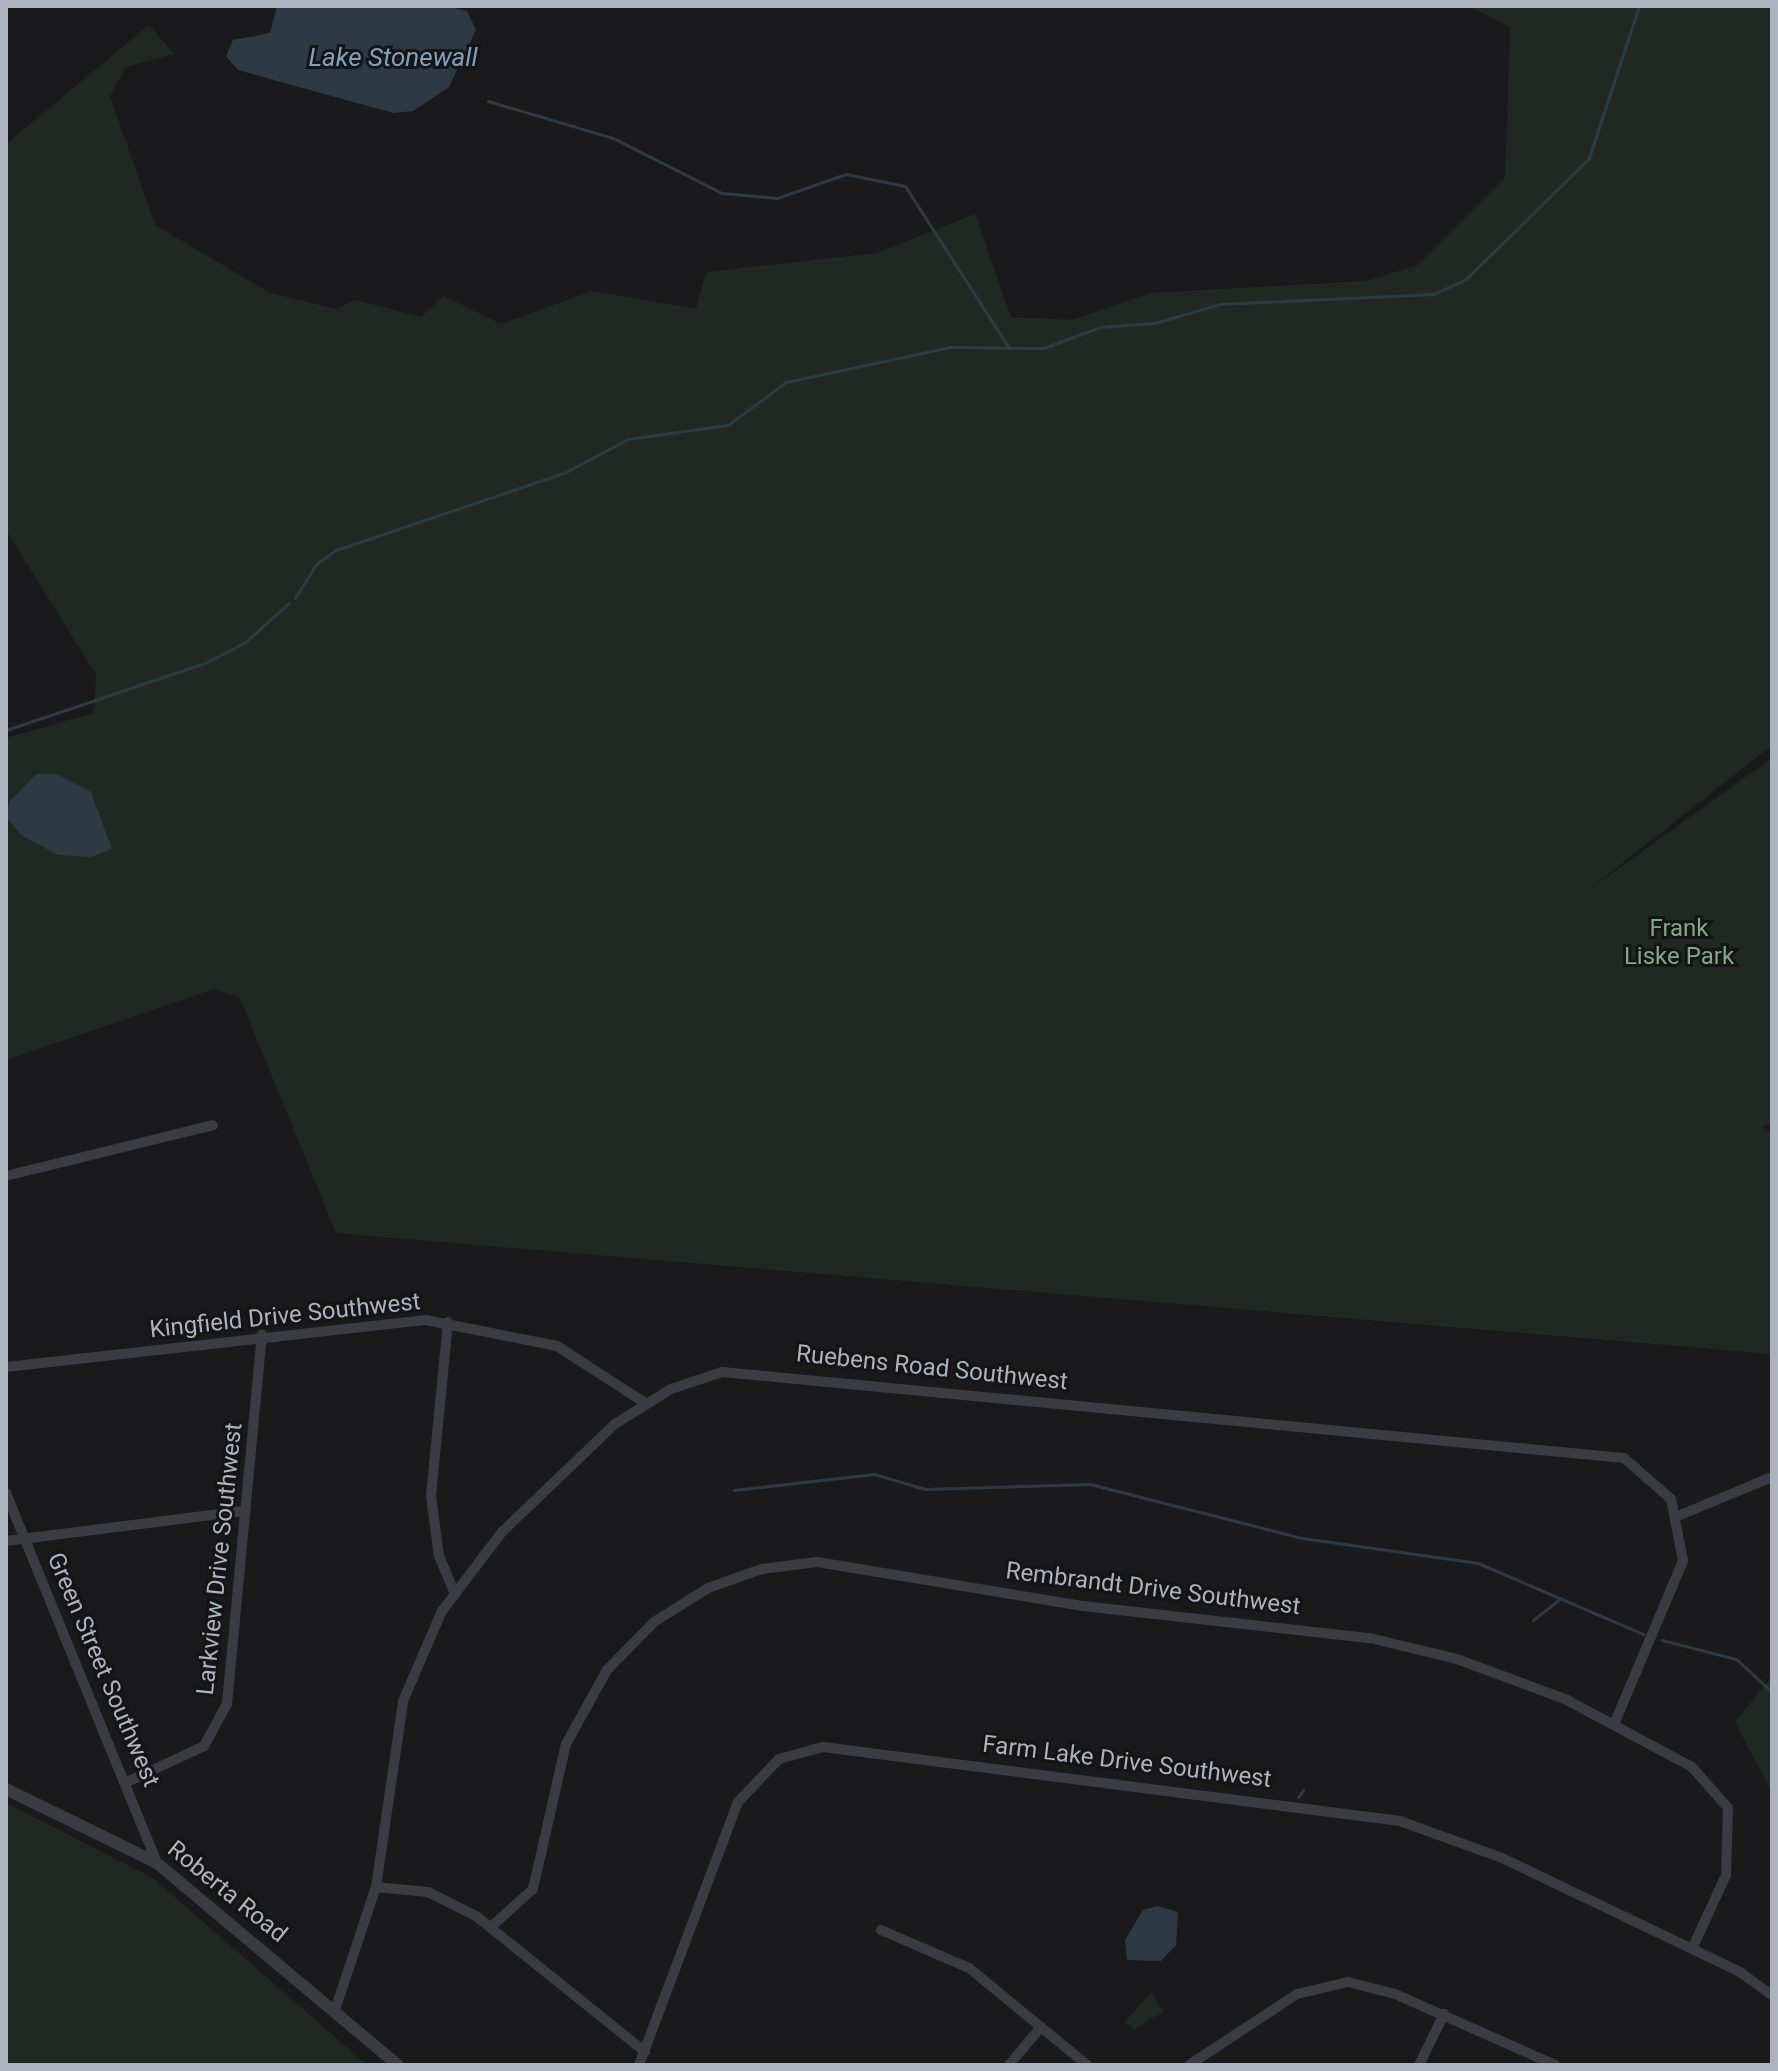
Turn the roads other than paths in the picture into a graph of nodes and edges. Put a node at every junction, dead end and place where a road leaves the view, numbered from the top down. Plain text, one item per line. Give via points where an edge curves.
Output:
1 (213, 1125) dead end
2 (6, 1176) edge
3 (448, 1322) junction
4 (262, 1335) junction
5 (6, 1367) edge
6 (645, 1403) junction
7 (1772, 1477) edge
8 (6, 1493) edge
9 (245, 1511) junction
10 (1678, 1516) junction
11 (25, 1538) junction
12 (6, 1541) edge
13 (454, 1591) junction
14 (1615, 1722) junction
15 (129, 1781) junction
16 (6, 1789) edge
17 (157, 1863) junction
18 (376, 1887) junction
19 (492, 1926) junction
20 (881, 1930) dead end
21 (1692, 1949) junction
22 (1772, 1995) edge
23 (335, 2010) junction
24 (1444, 2014) junction
25 (1041, 2027) junction
26 (645, 2052) junction
27 (398, 2065) edge
28 (639, 2065) edge
29 (1009, 2065) edge
30 (1087, 2065) edge
31 (1189, 2065) edge
32 (1419, 2065) edge
33 (1555, 2065) edge

1 - 2 street
3 - 4 street, Kingfield Drive Southwest
3 - 6 street, Kingfield Drive Southwest via 557,1346
3 - 13 street via 432,1517
4 - 5 street, Kingfield Drive Southwest
4 - 9 street, Larkview Drive Southwest
6 - 10 street, Ruebens Road Southwest via 704,1377 751,1370 1582,1449 1644,1470
6 - 13 street, Ruebens Road Southwest via 537,1495
7 - 10 street
8 - 11 street, Green Street Southwest
9 - 11 street
9 - 15 street, Larkview Drive Southwest via 220,1724 186,1759
10 - 14 street via 1678,1580
11 - 12 street
11 - 15 street, Green Street Southwest
13 - 18 street, Ruebens Road Southwest via 403,1701
14 - 19 street, Rembrandt Drive Southwest via 1457,1659 1337,1632 1083,1606 834,1563 762,1569 672,1609 591,1691 560,1762 533,1889
14 - 21 street, Rembrandt Drive Southwest via 1692,1767 1728,1808 1726,1875
15 - 17 street, Green Street Southwest
16 - 17 street, Roberta Road
17 - 23 street, Roberta Road
18 - 19 street via 428,1892
18 - 23 street, Ruebens Road Southwest
19 - 26 street
20 - 25 street via 969,1968
21 - 22 street, Farm Lake Drive Southwest
21 - 26 street, Farm Lake Drive Southwest via 1502,1858 1375,1815 823,1747 779,1759 738,1802
23 - 27 street, Roberta Road
24 - 31 street via 1368,1985 1329,1983 1297,1994
24 - 32 street
24 - 33 street
25 - 29 street
25 - 30 street
26 - 28 street, Farm Lake Drive Southwest

